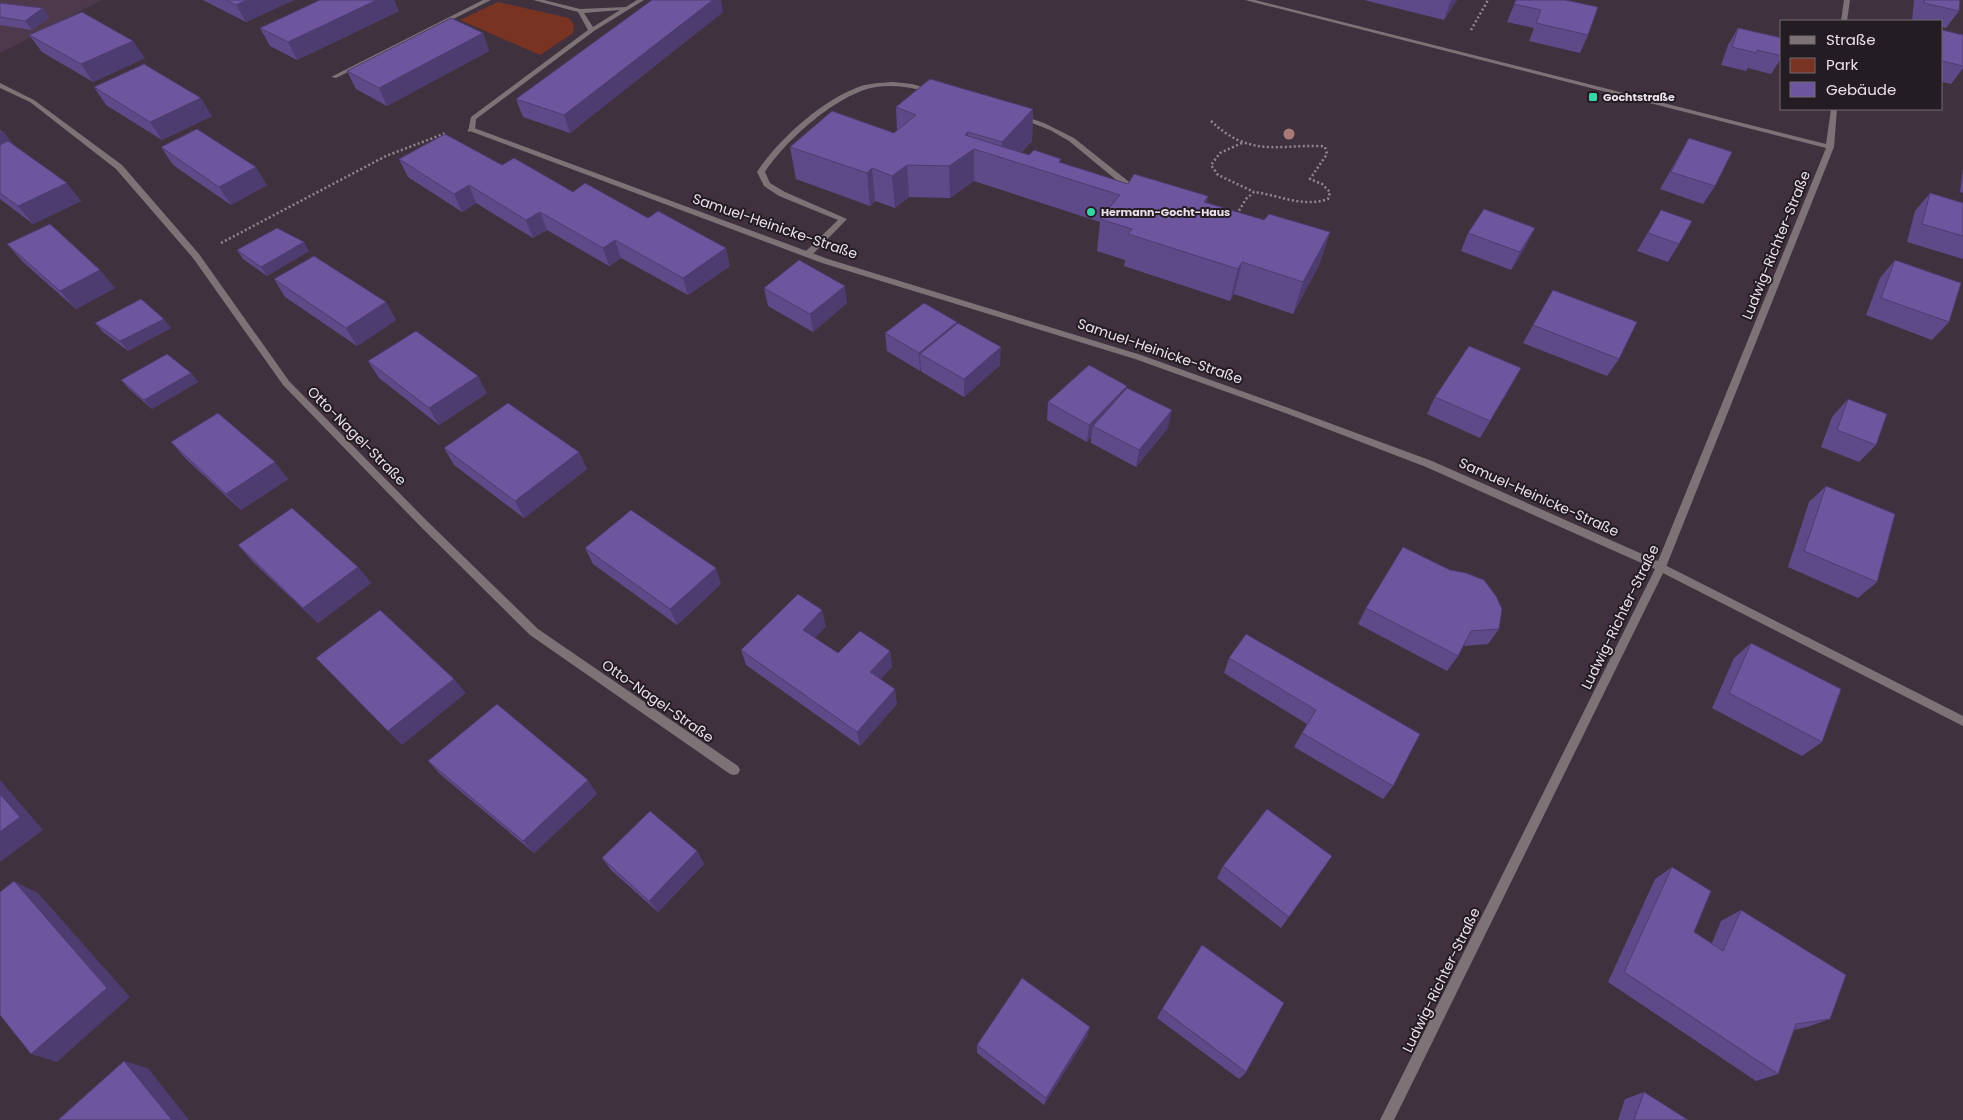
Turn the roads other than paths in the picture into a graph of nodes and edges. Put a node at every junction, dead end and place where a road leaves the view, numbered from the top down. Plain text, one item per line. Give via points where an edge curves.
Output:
1 (488, 0) edge
2 (536, 0) edge
3 (641, 0) edge
4 (1248, 0) edge
5 (1847, 0) edge
6 (625, 8) junction
7 (580, 11) junction
8 (1844, 20) edge
9 (592, 30) junction
10 (334, 76) dead end
11 (0, 84) edge
12 (941, 93) edge
13 (1834, 110) edge
14 (1013, 114) edge
15 (1830, 147) junction
16 (1142, 192) edge
17 (808, 254) junction
18 (1661, 567) junction
19 (1963, 721) edge
20 (734, 770) dead end
21 (1387, 1120) edge

1 - 10 street
2 - 7 street
3 - 6 street
4 - 15 street
5 - 8 street
6 - 7 street
6 - 9 street
7 - 9 street
9 - 17 street, Samuel-Heinicke-Straße via 472,118 471,130
11 - 20 street, Otto-Nagel-Straße via 32,101 119,167 196,256 286,383 534,632
12 - 17 street via 913,85 888,83 844,94 825,106 770,157 761,172 767,184 782,194 844,218
13 - 15 street, Ludwig-Richter-Straße
14 - 16 street via 1063,134 1113,175
15 - 18 street, Ludwig-Richter-Straße
17 - 18 street, Samuel-Heinicke-Straße via 1138,357 1283,409 1429,464
18 - 19 street, Samuel-Heinicke-Straße
18 - 21 street, Ludwig-Richter-Straße

